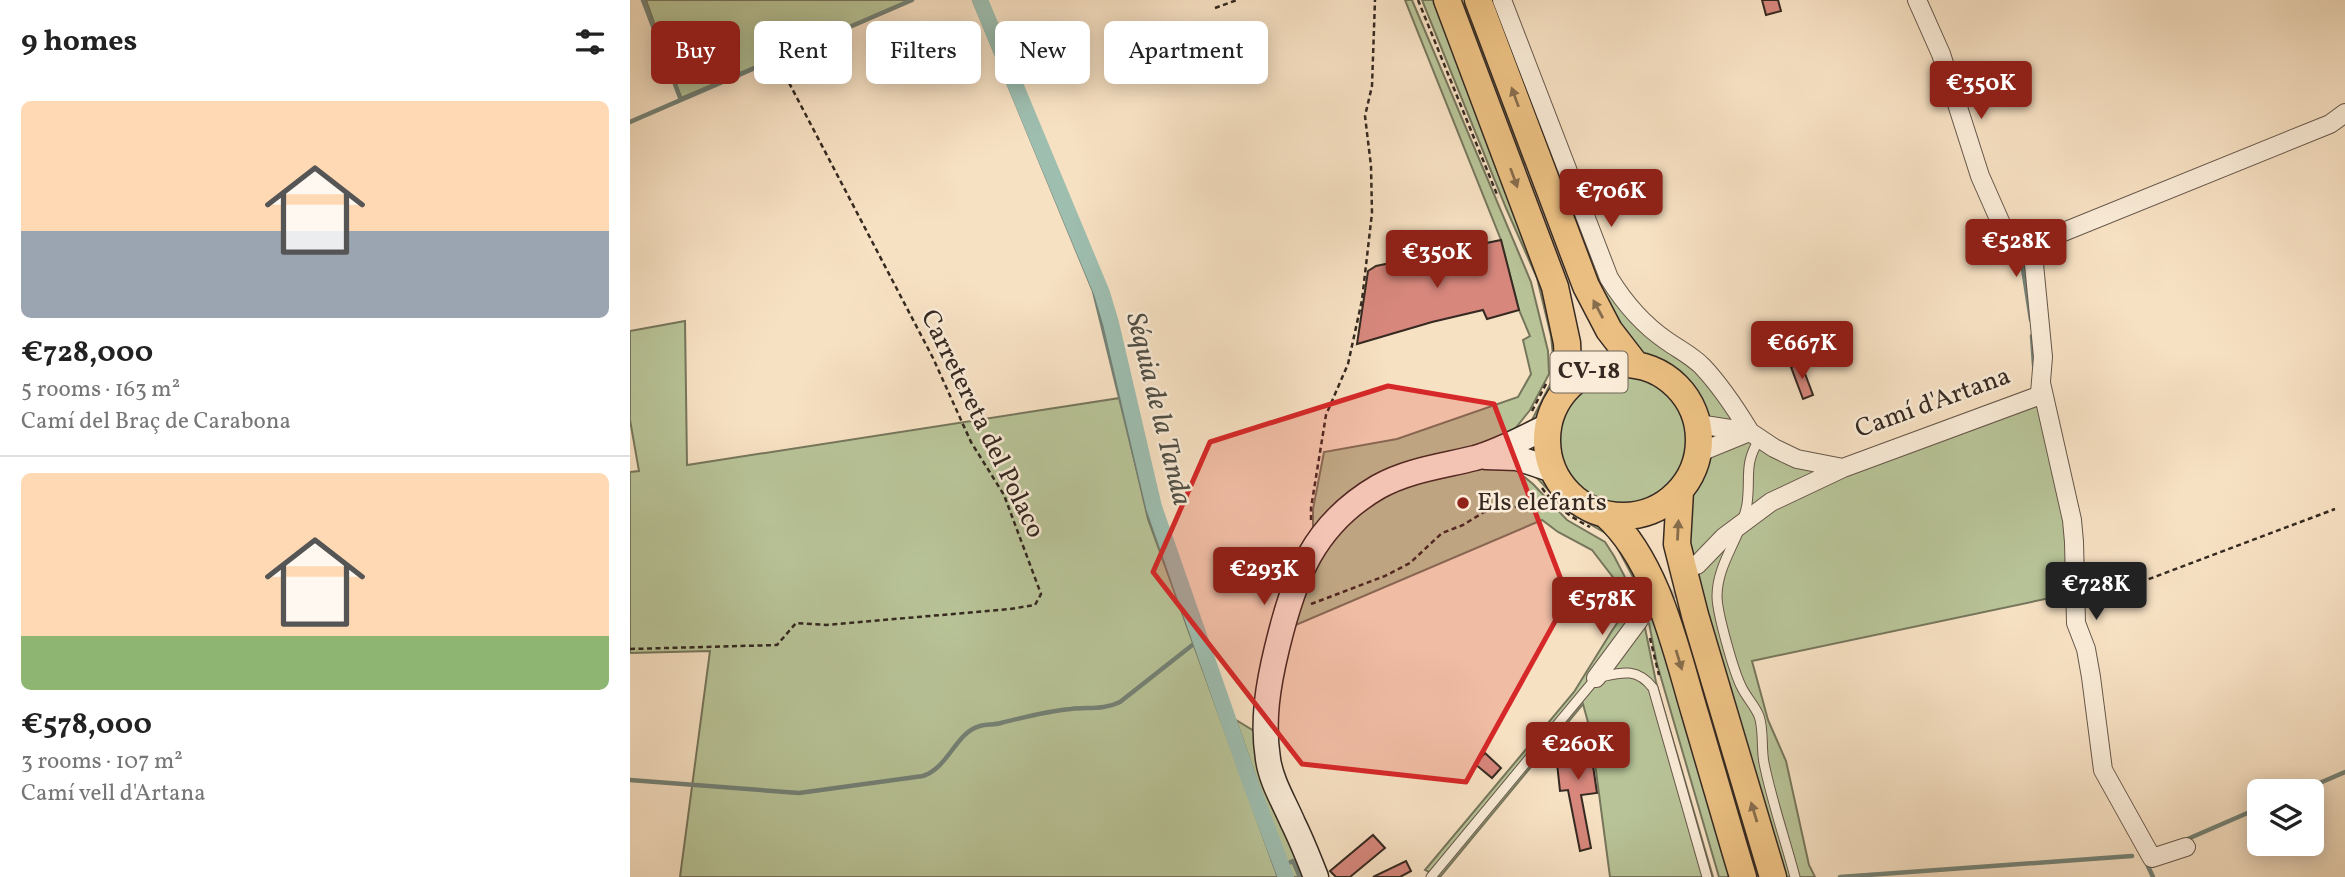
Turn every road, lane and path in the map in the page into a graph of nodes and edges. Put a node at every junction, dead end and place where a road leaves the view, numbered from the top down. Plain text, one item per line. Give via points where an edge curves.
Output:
1 (1237, 0) edge
2 (1375, 0) edge
3 (1418, 0) edge
4 (1447, 0) edge
5 (1478, 0) edge
6 (1502, 0) edge
7 (1917, 0) edge
8 (1215, 8) dead end
9 (790, 84) edge
10 (2345, 113) edge
11 (1502, 206) dead end
12 (2036, 255) junction
13 (1636, 365) junction
14 (1560, 381) junction
15 (2041, 383) junction
16 (1698, 424) junction
17 (1548, 426) junction
18 (1755, 435) junction
19 (1516, 440) junction
20 (1698, 453) junction
21 (1478, 457) junction
22 (1843, 468) junction
23 (1547, 478) junction
24 (1680, 491) junction
25 (1551, 501) junction
26 (2335, 509) dead end
27 (1598, 521) junction
28 (1741, 525) junction
29 (1311, 551) junction
30 (1697, 565) tunnel mouth
31 (2074, 607) junction
32 (1284, 617) junction
33 (1644, 627) joint
34 (630, 649) edge
35 (1595, 678) junction
36 (1662, 687) dead end
37 (2186, 847) dead end
38 (1316, 877) edge
39 (1431, 877) edge
40 (1707, 877) edge
41 (1743, 877) edge
42 (1773, 877) edge
43 (1795, 877) edge

1 - 8 path
2 - 29 path via 1372,86 1365,116 1371,212 1362,300 1348,364 1326,415 1311,508
3 - 11 path
4 -> 14 main road, CV-18 via 1555,287 1567,343
13 -> 5 main road, CV-18 via 1609,330 1586,286
6 - 18 street via 1609,278 1628,308 1647,326 1703,367
7 - 12 street via 1941,54 1975,163 2010,244
9 - 34 path, Carretereta del Polaco via 933,358 971,442 1004,495 1041,594 1034,605 1010,609 826,625 796,623 777,645
10 - 12 street via 2330,124 2056,235
12 - 15 street, Camí d'Artana
13 - 14 main road, CV-18 via 1612,364
13 - 16 main road, CV-18 via 1664,375 1686,396
14 - 17 main road, CV-18
14 - 19 path via 1516,430
15 - 22 street, Camí d'Artana via 2038,396
15 - 31 street via 2072,520
16 - 18 street, Camí d'Artana
16 - 20 main road, CV-18
17 - 19 street
17 - 23 main road, CV-18
18 - 20 street
18 - 22 street, Camí d'Artana via 1797,459
18 - 28 lane
19 - 21 street
20 - 24 main road, CV-18
21 - 23 street via 1517,458
21 - 29 street via 1412,472 1379,487 1347,510
22 - 28 street via 1770,502
23 - 25 path
23 - 27 main road, CV-18
24 - 27 main road, CV-18 via 1658,508
42 -> 24 main road, CV-18 via 1677,544
25 - 27 path via 1572,518
25 - 32 path via 1484,512 1442,533 1410,563
26 - 31 path
27 -> 41 main road, CV-18 via 1620,528 1660,605
28 - 30 street
28 - 43 lane via 1720,575 1720,618 1741,687 1758,712 1764,765
29 - 32 street
31 - 37 street via 2091,677 2103,770 2152,859
32 - 38 street via 1265,716 1268,760
33 - 35 street
33 - 36 path
35 - 39 lane
35 - 40 lane via 1633,672 1653,688

